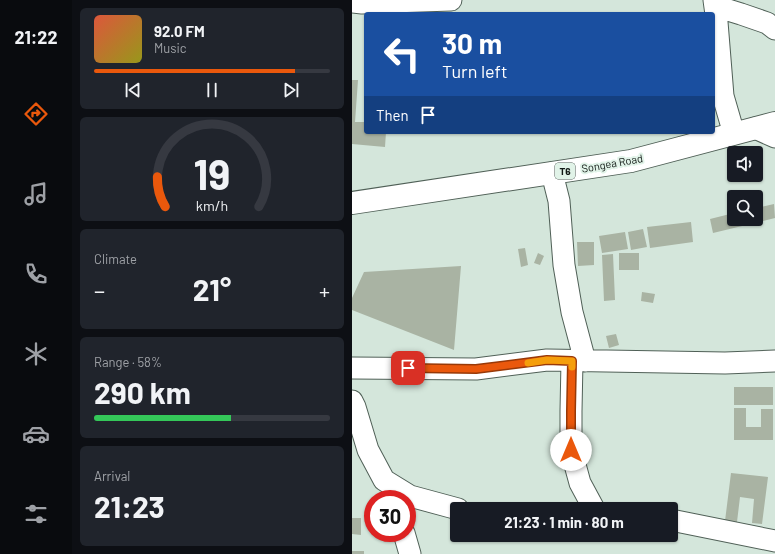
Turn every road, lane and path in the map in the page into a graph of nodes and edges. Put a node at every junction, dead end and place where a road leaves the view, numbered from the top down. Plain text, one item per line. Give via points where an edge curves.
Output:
1 (452, 0) edge
2 (352, 2) edge
3 (714, 3) edge
4 (775, 29) edge
5 (765, 126) edge
6 (734, 134) junction
7 (775, 137) edge
8 (552, 173) junction
9 (352, 203) edge
10 (579, 361) junction
11 (775, 362) edge
12 (352, 368) edge
13 (352, 401) edge
14 (384, 480) junction
15 (388, 490) edge
16 (590, 502) edge
17 (450, 507) edge
18 (678, 521) edge
19 (775, 541) edge
20 (407, 542) edge
21 (410, 554) edge

1 - 2 street
3 - 4 street via 767,23
3 - 6 street via 723,96
5 - 6 highway, Songea Road / T6
5 - 7 street
6 - 8 highway, Songea Road / T6 via 631,161
8 - 9 highway, Songea Road / T6
8 - 10 street via 559,201 564,265
10 - 11 street
10 - 12 street via 547,360 476,369
10 - 16 street via 571,411 571,450 580,483
13 - 14 street via 368,450
14 - 15 street
14 - 17 street via 410,496
18 - 19 street
20 - 21 street

